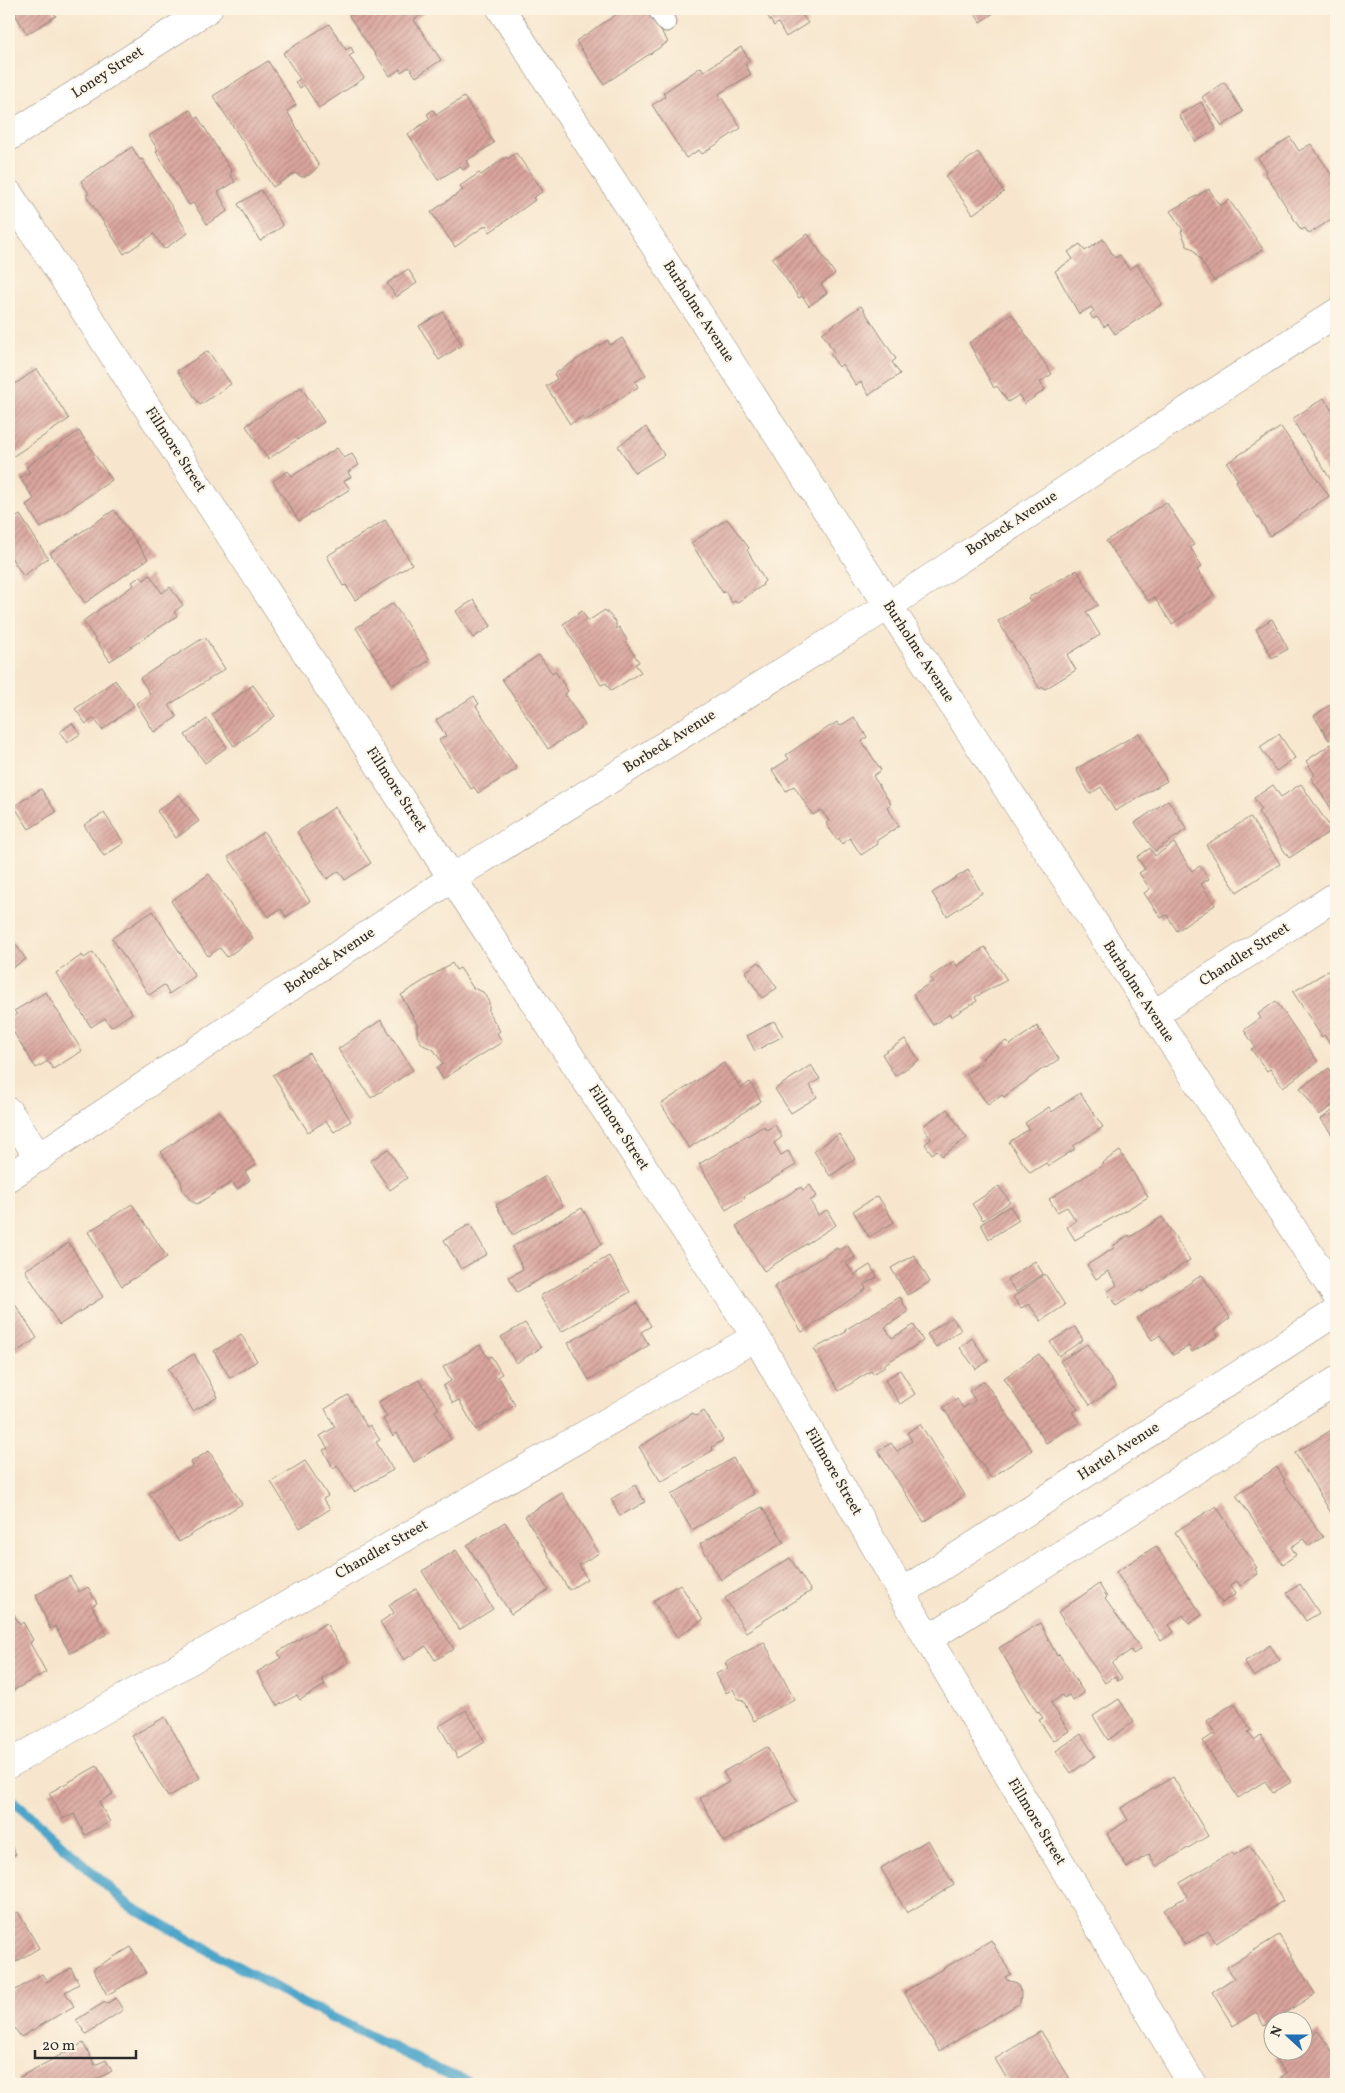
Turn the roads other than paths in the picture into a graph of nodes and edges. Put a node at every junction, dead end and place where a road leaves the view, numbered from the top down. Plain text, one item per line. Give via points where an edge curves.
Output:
1 (208, 9) edge
2 (501, 9) edge
3 (9, 137) edge
4 (9, 194) edge
5 (1336, 313) edge
6 (888, 606) junction
7 (452, 878) junction
8 (1336, 896) edge
9 (1153, 1015) junction
10 (9, 1112) edge
11 (39, 1158) junction
12 (9, 1177) edge
13 (1336, 1295) edge
14 (1336, 1312) edge
15 (756, 1336) junction
16 (1336, 1382) edge
17 (902, 1592) junction
18 (928, 1639) junction
19 (9, 1764) edge
20 (1192, 2084) edge

1 - 3 street, Loney Street
2 - 6 street, Burholme Avenue
4 - 7 street, Fillmore Street
5 - 6 street, Borbeck Avenue
6 - 7 street, Borbeck Avenue
6 - 9 street, Burholme Avenue
7 - 11 street, Borbeck Avenue
7 - 15 street, Fillmore Street
8 - 9 street, Chandler Street
9 - 13 street, Burholme Avenue
10 - 11 street
11 - 12 street, Borbeck Avenue
14 - 17 street, Hartel Avenue
15 - 17 street, Fillmore Street
15 - 19 street, Chandler Street
16 - 18 street
17 - 18 street, Fillmore Street
18 - 20 street, Fillmore Street

